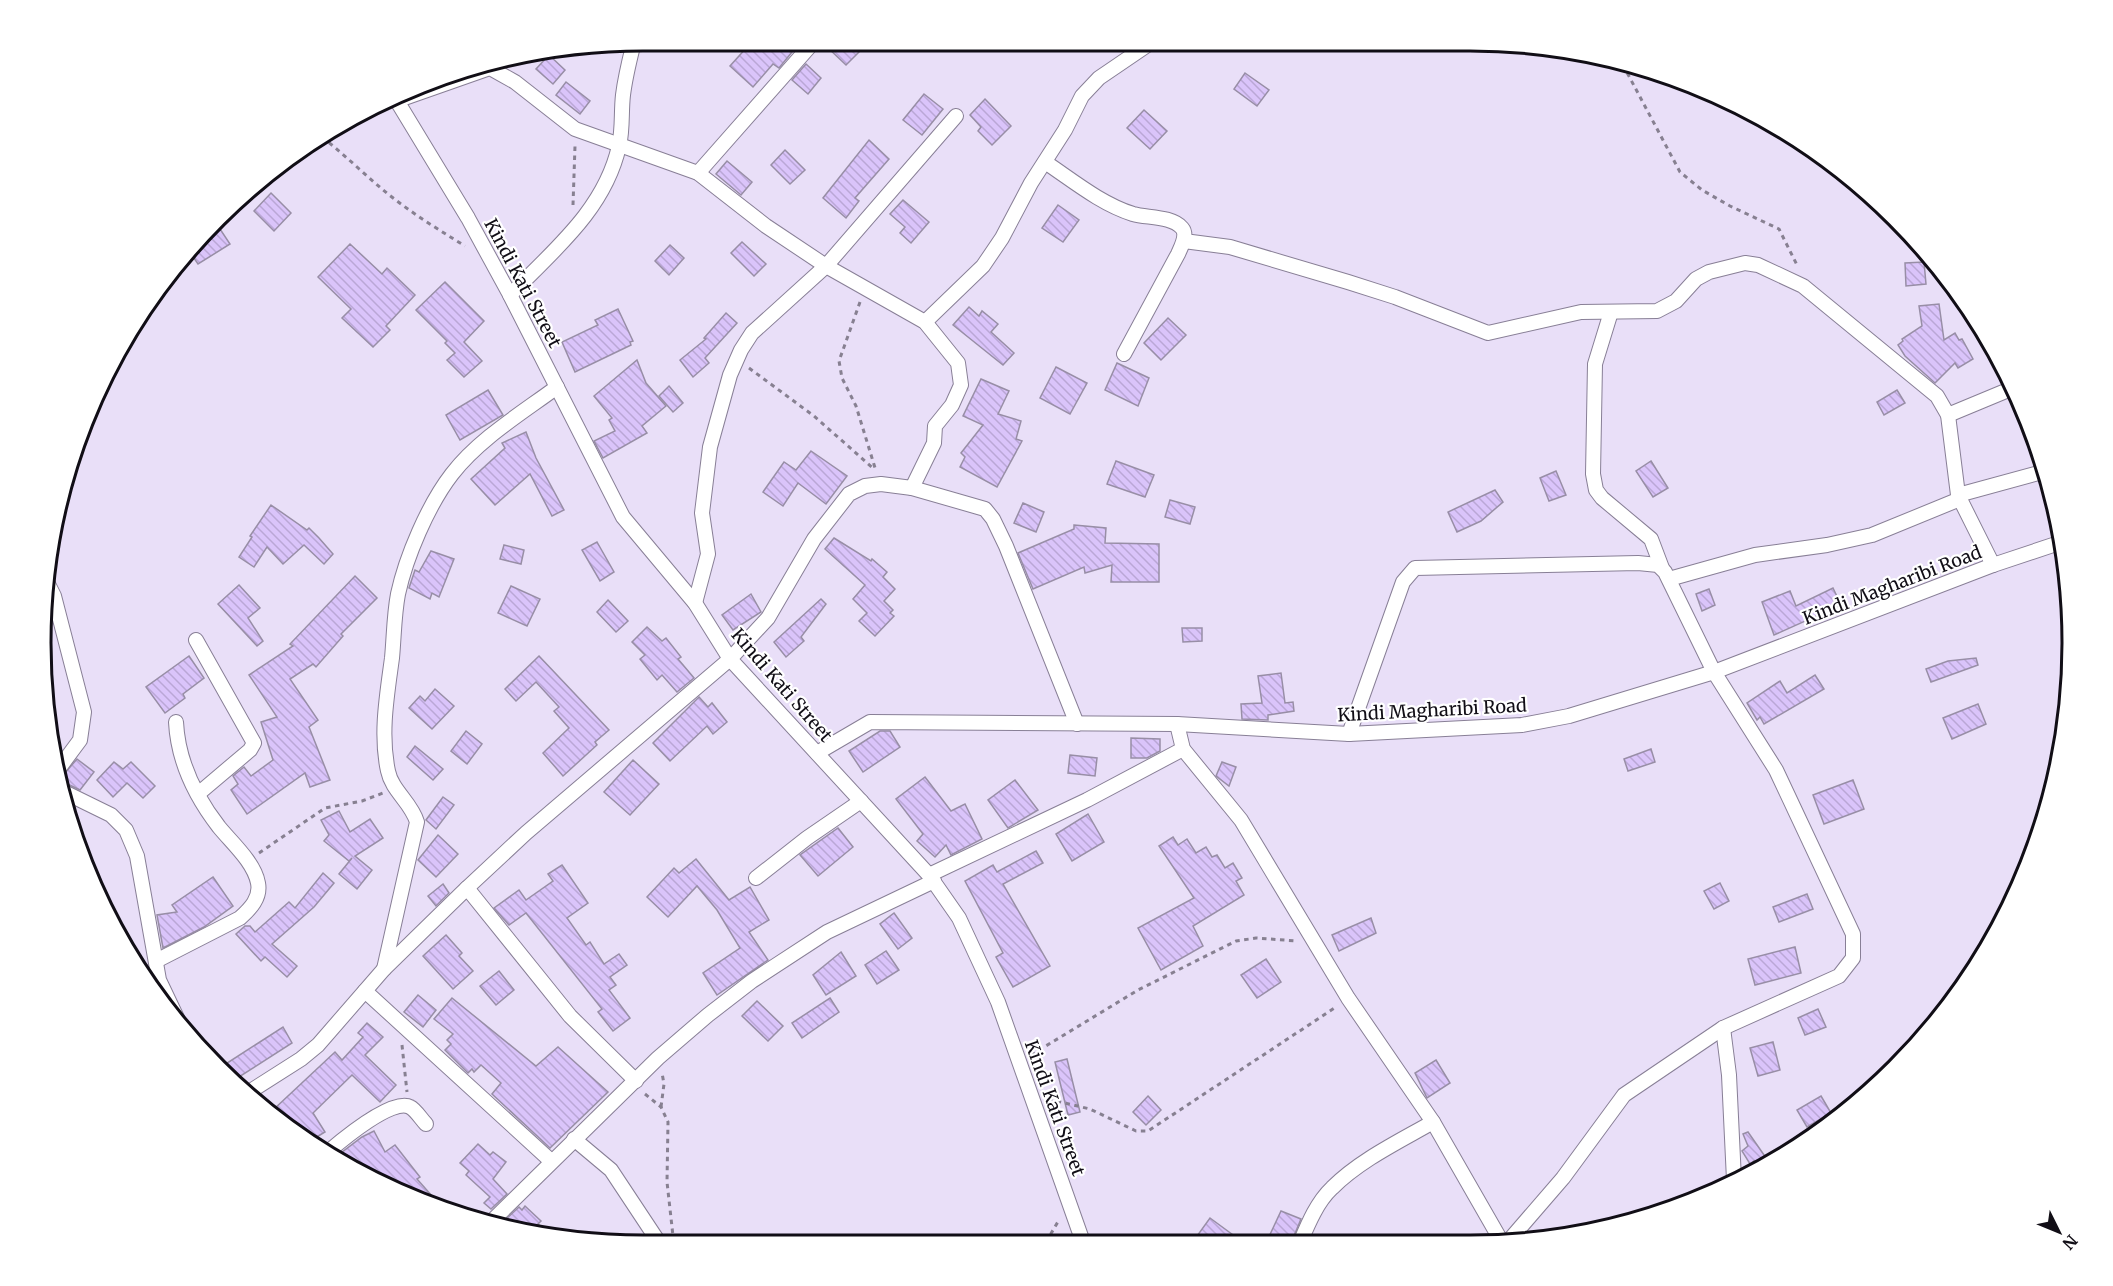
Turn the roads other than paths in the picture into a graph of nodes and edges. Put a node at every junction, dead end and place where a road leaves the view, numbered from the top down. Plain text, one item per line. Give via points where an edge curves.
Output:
1 (632, 51) edge
2 (806, 51) edge
3 (1138, 51) edge
4 (498, 69) edge
5 (399, 104) edge
6 (956, 116) dead end
7 (620, 143) junction
8 (1045, 162) junction
9 (698, 173) junction
10 (1184, 241) junction
11 (826, 266) junction
12 (510, 295) junction
13 (1611, 312) junction
14 (925, 322) junction
15 (1124, 354) dead end
16 (557, 387) junction
17 (2006, 391) edge
18 (1948, 415) junction
19 (2037, 474) edge
20 (912, 488) junction
21 (1959, 497) junction
22 (2054, 545) edge
23 (1993, 565) junction
24 (1665, 573) junction
25 (53, 594) edge
26 (695, 603) junction
27 (196, 640) dead end
28 (730, 658) junction
29 (1714, 672) junction
30 (176, 722) dead end
31 (1077, 724) junction
32 (1176, 724) junction
33 (1349, 734) junction
34 (1183, 749) junction
35 (817, 753) junction
36 (63, 763) edge
37 (198, 794) junction
38 (71, 795) edge
39 (861, 801) junction
40 (756, 878) dead end
41 (931, 878) junction
42 (467, 888) junction
43 (156, 961) junction
44 (384, 969) junction
45 (164, 990) edge
46 (365, 991) junction
47 (1723, 1028) junction
48 (634, 1083) junction
49 (257, 1091) edge
50 (1433, 1122) junction
51 (426, 1124) dead end
52 (574, 1139) junction
53 (333, 1147) edge
54 (551, 1161) junction
55 (1734, 1173) edge
56 (496, 1217) edge
57 (1498, 1234) edge
58 (1513, 1234) edge
59 (654, 1235) edge
60 (1080, 1235) edge
61 (1304, 1235) edge

1 - 7 street via 623,94
2 - 9 street
3 - 8 street via 1098,78 1082,96
4 - 7 street via 575,129
5 - 12 street, Kindi Kati Street
6 - 11 street
7 - 9 street
7 - 12 street via 606,185 591,210
8 - 10 street via 1117,207 1177,224 1184,232
8 - 14 street via 983,266
9 - 11 street
10 - 13 street via 1230,247 1348,282 1488,333 1562,315
10 - 15 street
11 - 14 street
11 - 26 street via 752,333 730,375 710,447 702,513 708,554
12 - 16 street, Kindi Kati Street
13 - 18 street via 1657,310 1676,301 1702,275 1745,263 1758,265 1803,286 1937,396
13 - 24 street via 1595,364 1596,490 1651,539
14 - 20 street via 958,363 961,385 952,405 935,426 934,443
16 - 26 street, Kindi Kati Street via 623,517
16 - 44 street via 507,424 452,473 405,567 386,704 385,748 388,773 417,822
17 - 18 street
18 - 21 street
19 - 21 street
20 - 28 street via 881,484 849,494 814,538 768,618
20 - 31 street via 976,505 993,519
21 - 23 street
21 - 24 street via 1872,535
22 - 23 street, Kindi Magharibi Road
23 - 29 street, Kindi Magharibi Road
24 - 29 street
24 - 33 street via 1638,563 1415,568 1403,582
25 - 36 street via 84,712 80,740
26 - 28 street, Kindi Kati Street
27 - 37 street via 254,743
28 - 35 street, Kindi Kati Street
28 - 42 street
29 - 33 street, Kindi Magharibi Road via 1569,716 1522,725
29 - 47 street via 1776,770 1854,934 1855,949 1847,969 1839,976
30 - 37 street via 180,757
31 - 32 street, Kindi Magharibi Road
31 - 35 street, Kindi Magharibi Road via 870,722
32 - 33 street, Kindi Magharibi Road
32 - 34 street
34 - 41 street
34 - 50 street via 1241,820 1348,998
35 - 39 street, Kindi Kati Street
37 - 43 street via 247,860 259,891 250,909 227,927
38 - 43 street via 111,815 126,830 138,856
39 - 40 street
39 - 41 street, Kindi Kati Street
41 - 48 street via 827,932 752,981 658,1058
41 - 60 street, Kindi Kati Street via 978,954
42 - 44 street
42 - 48 street via 570,1016
43 - 45 street
44 - 46 street
46 - 49 street via 318,1045
46 - 54 street
47 - 55 street
47 - 58 street via 1624,1095 1563,1178
48 - 52 street
50 - 57 street
50 - 61 street via 1333,1187
51 - 53 street via 409,1106 400,1105
52 - 54 street
52 - 59 street via 611,1170
54 - 56 street

